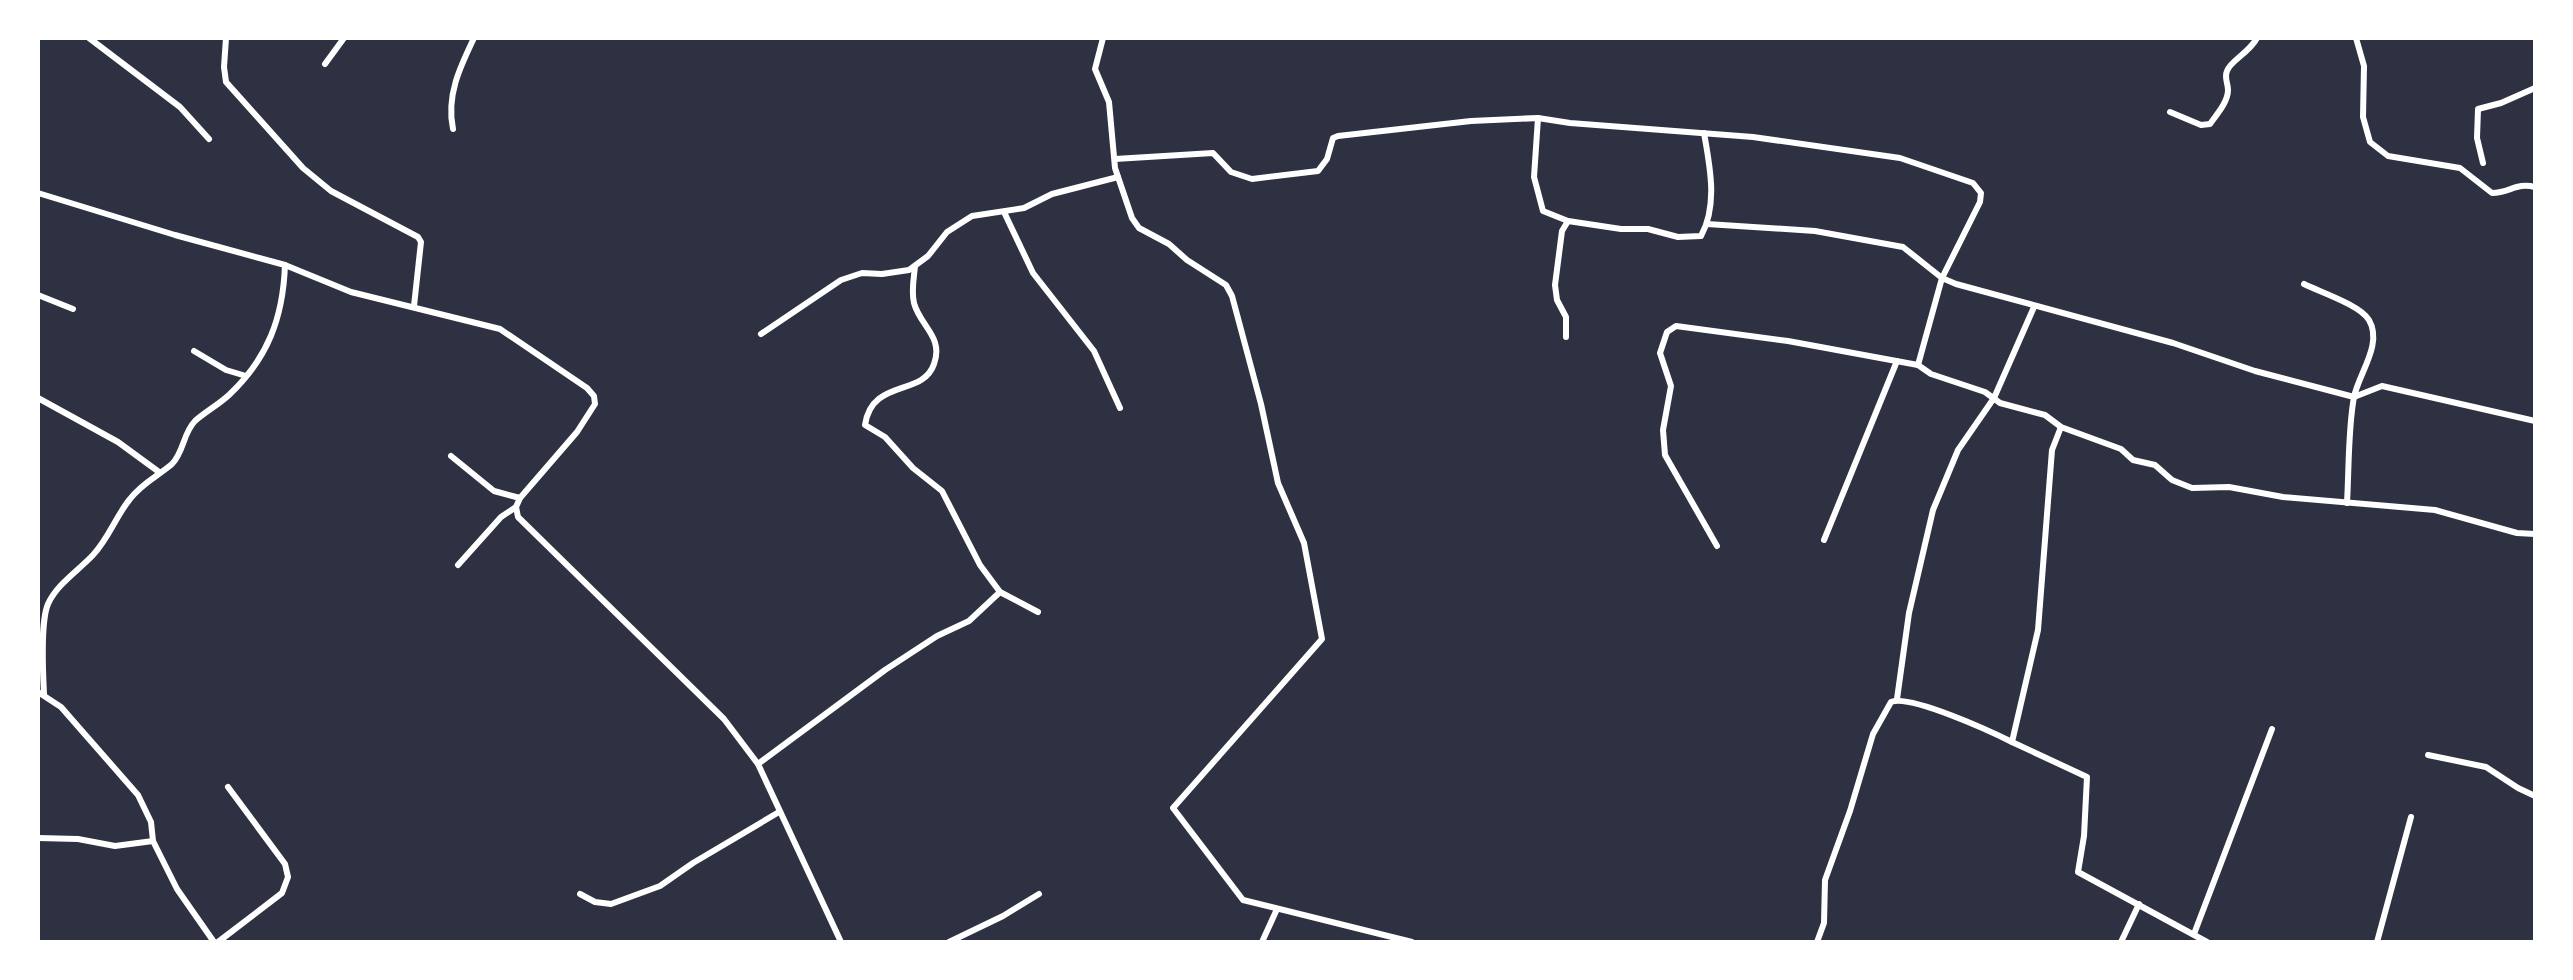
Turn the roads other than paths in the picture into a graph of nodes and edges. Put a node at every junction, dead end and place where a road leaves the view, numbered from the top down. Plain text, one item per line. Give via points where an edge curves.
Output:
1 (89, 38) edge
2 (226, 38) edge
3 (344, 38) edge
4 (474, 38) edge
5 (1103, 38) edge
6 (2257, 38) edge
7 (2356, 38) edge
8 (325, 64) dead end
9 (2535, 88) edge
10 (2170, 112) dead end
11 (1538, 118) junction
12 (453, 129) dead end
13 (1704, 133) junction
14 (209, 139) dead end
15 (1115, 159) junction
16 (2483, 163) dead end
17 (1118, 177) junction
18 (2535, 187) edge
19 (38, 193) edge
20 (1004, 212) junction
21 (1568, 221) junction
22 (1707, 224) junction
23 (285, 265) junction
24 (915, 266) junction
25 (1942, 278) junction
26 (2304, 284) dead end
27 (38, 295) edge
28 (414, 306) junction
29 (2034, 307) junction
30 (73, 309) dead end
31 (761, 334) dead end
32 (1566, 337) dead end
33 (194, 351) dead end
34 (1897, 361) junction
35 (1918, 365) junction
36 (246, 376) junction
37 (2354, 397) junction
38 (38, 398) edge
39 (1994, 398) junction
40 (1120, 408) dead end
41 (2535, 421) edge
42 (2061, 427) junction
43 (451, 456) dead end
44 (159, 472) junction
45 (520, 498) junction
46 (2347, 503) junction
47 (516, 507) junction
48 (2535, 534) edge
49 (1824, 540) dead end
50 (1717, 546) dead end
51 (458, 565) dead end
52 (1000, 592) junction
53 (1038, 612) dead end
54 (41, 693) edge
55 (1897, 699) junction
56 (2272, 729) dead end
57 (2012, 742) junction
58 (2428, 755) dead end
59 (758, 764) junction
60 (228, 787) dead end
61 (2535, 796) edge
62 (779, 812) junction
63 (2411, 817) dead end
64 (38, 838) edge
65 (153, 841) junction
66 (580, 894) dead end
67 (1039, 894) dead end
68 (2139, 904) junction
69 (1277, 909) junction
70 (2194, 934) junction
71 (216, 942) edge
72 (841, 942) edge
73 (949, 942) edge
74 (1262, 942) edge
75 (1412, 942) edge
76 (1817, 942) edge
77 (2121, 942) edge
78 (2207, 942) edge
79 (2377, 942) edge

1 - 14 street via 180,107
2 - 28 street via 226,82 303,168 331,191 418,237
3 - 8 street
4 - 12 street via 455,80
5 - 15 street via 1095,69 1109,102
6 - 10 street via 2229,66 2226,99 2210,124
7 - 18 street via 2364,66 2363,117 2370,142 2388,156 2454,165 2492,193 2520,184
9 - 16 street via 2478,109
11 - 13 street
11 - 15 street via 1338,136 1318,171 1258,179 1231,172 1213,153
11 - 21 street via 1534,177 1543,211
13 - 22 street via 1711,177
13 - 25 street via 1900,158 1973,183 1981,193 1980,202
15 - 17 street
17 - 20 street
17 - 69 street via 1139,228 1226,285 1232,296 1278,483 1304,543 1322,639 1173,808 1243,900
19 - 23 street
20 - 24 street via 960,222
20 - 40 street via 1033,273 1094,351
21 - 22 street via 1688,238 1701,236
21 - 32 street via 1555,285 1566,317
22 - 25 street via 1815,231 1903,247
23 - 28 street via 351,292
23 - 36 street via 281,314
24 - 31 street via 841,280
24 - 52 street via 914,304 937,345 935,362 925,378 875,401 865,425 942,491
25 - 29 street
25 - 35 street
26 - 37 street via 2364,312 2371,322 2371,351
27 - 30 street
28 - 45 street via 500,329 594,396 595,404 577,432
29 - 37 street
29 - 39 street
33 - 36 street
34 - 35 street
34 - 49 street
34 - 50 street via 1694,328 1676,326 1667,332 1660,353 1671,386 1663,430 1665,455
35 - 39 street
36 - 44 street via 194,422 172,464
37 - 41 street via 2382,386
37 - 46 street
38 - 44 street via 118,442
39 - 42 street via 2045,415
39 - 55 street via 1958,450 1933,510 1909,613
42 - 46 street via 2121,449 2192,488 2229,487
42 - 57 street via 2052,450 2038,630
43 - 45 street via 494,491
44 - 54 street via 137,490 101,546 49,602
45 - 47 street
46 - 48 street via 2435,510
47 - 51 street
47 - 59 street via 518,517 724,719
52 - 53 street
52 - 59 street via 969,621 874,678
54 - 65 street via 61,707 138,795
55 - 57 street
55 - 76 street via 1873,734 1834,850
56 - 70 street
57 - 68 street via 2087,777 2078,872
58 - 61 street via 2481,765
59 - 62 street
60 - 71 street via 285,864 288,877 282,893
62 - 66 street via 660,886 611,904
62 - 72 street
63 - 79 street
64 - 65 street via 78,839 101,846
65 - 71 street via 177,889
67 - 73 street
68 - 70 street
68 - 77 street
69 - 74 street
69 - 75 street
70 - 78 street

